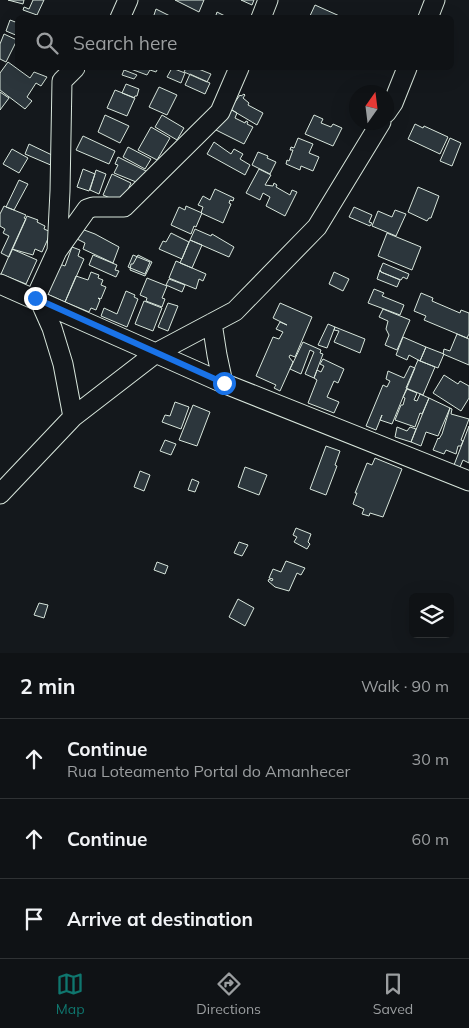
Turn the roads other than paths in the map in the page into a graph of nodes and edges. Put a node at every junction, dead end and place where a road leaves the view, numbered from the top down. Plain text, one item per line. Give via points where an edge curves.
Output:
1 (128, 0) edge
2 (268, 0) edge
3 (435, 0) edge
4 (121, 15) edge
5 (262, 15) edge
6 (429, 15) edge
7 (73, 70) edge
8 (238, 70) edge
9 (406, 70) edge
10 (394, 100) edge
11 (376, 130) edge
12 (57, 251) junction
13 (0, 284) edge
14 (37, 300) junction
15 (212, 323) junction
16 (156, 353) junction
17 (224, 383) junction
18 (73, 418) junction
19 (469, 481) edge
20 (0, 494) edge

1 - 4 street
2 - 5 street
3 - 6 street
7 - 12 street via 62,81
8 - 12 street via 220,112 213,119 124,207 87,209
9 - 10 street
11 - 15 street via 317,227 235,311
12 - 14 street
13 - 14 street
14 - 16 street
14 - 18 street via 52,328 63,364
15 - 16 street
15 - 17 street
16 - 17 street
16 - 18 street
17 - 19 street
18 - 20 street

